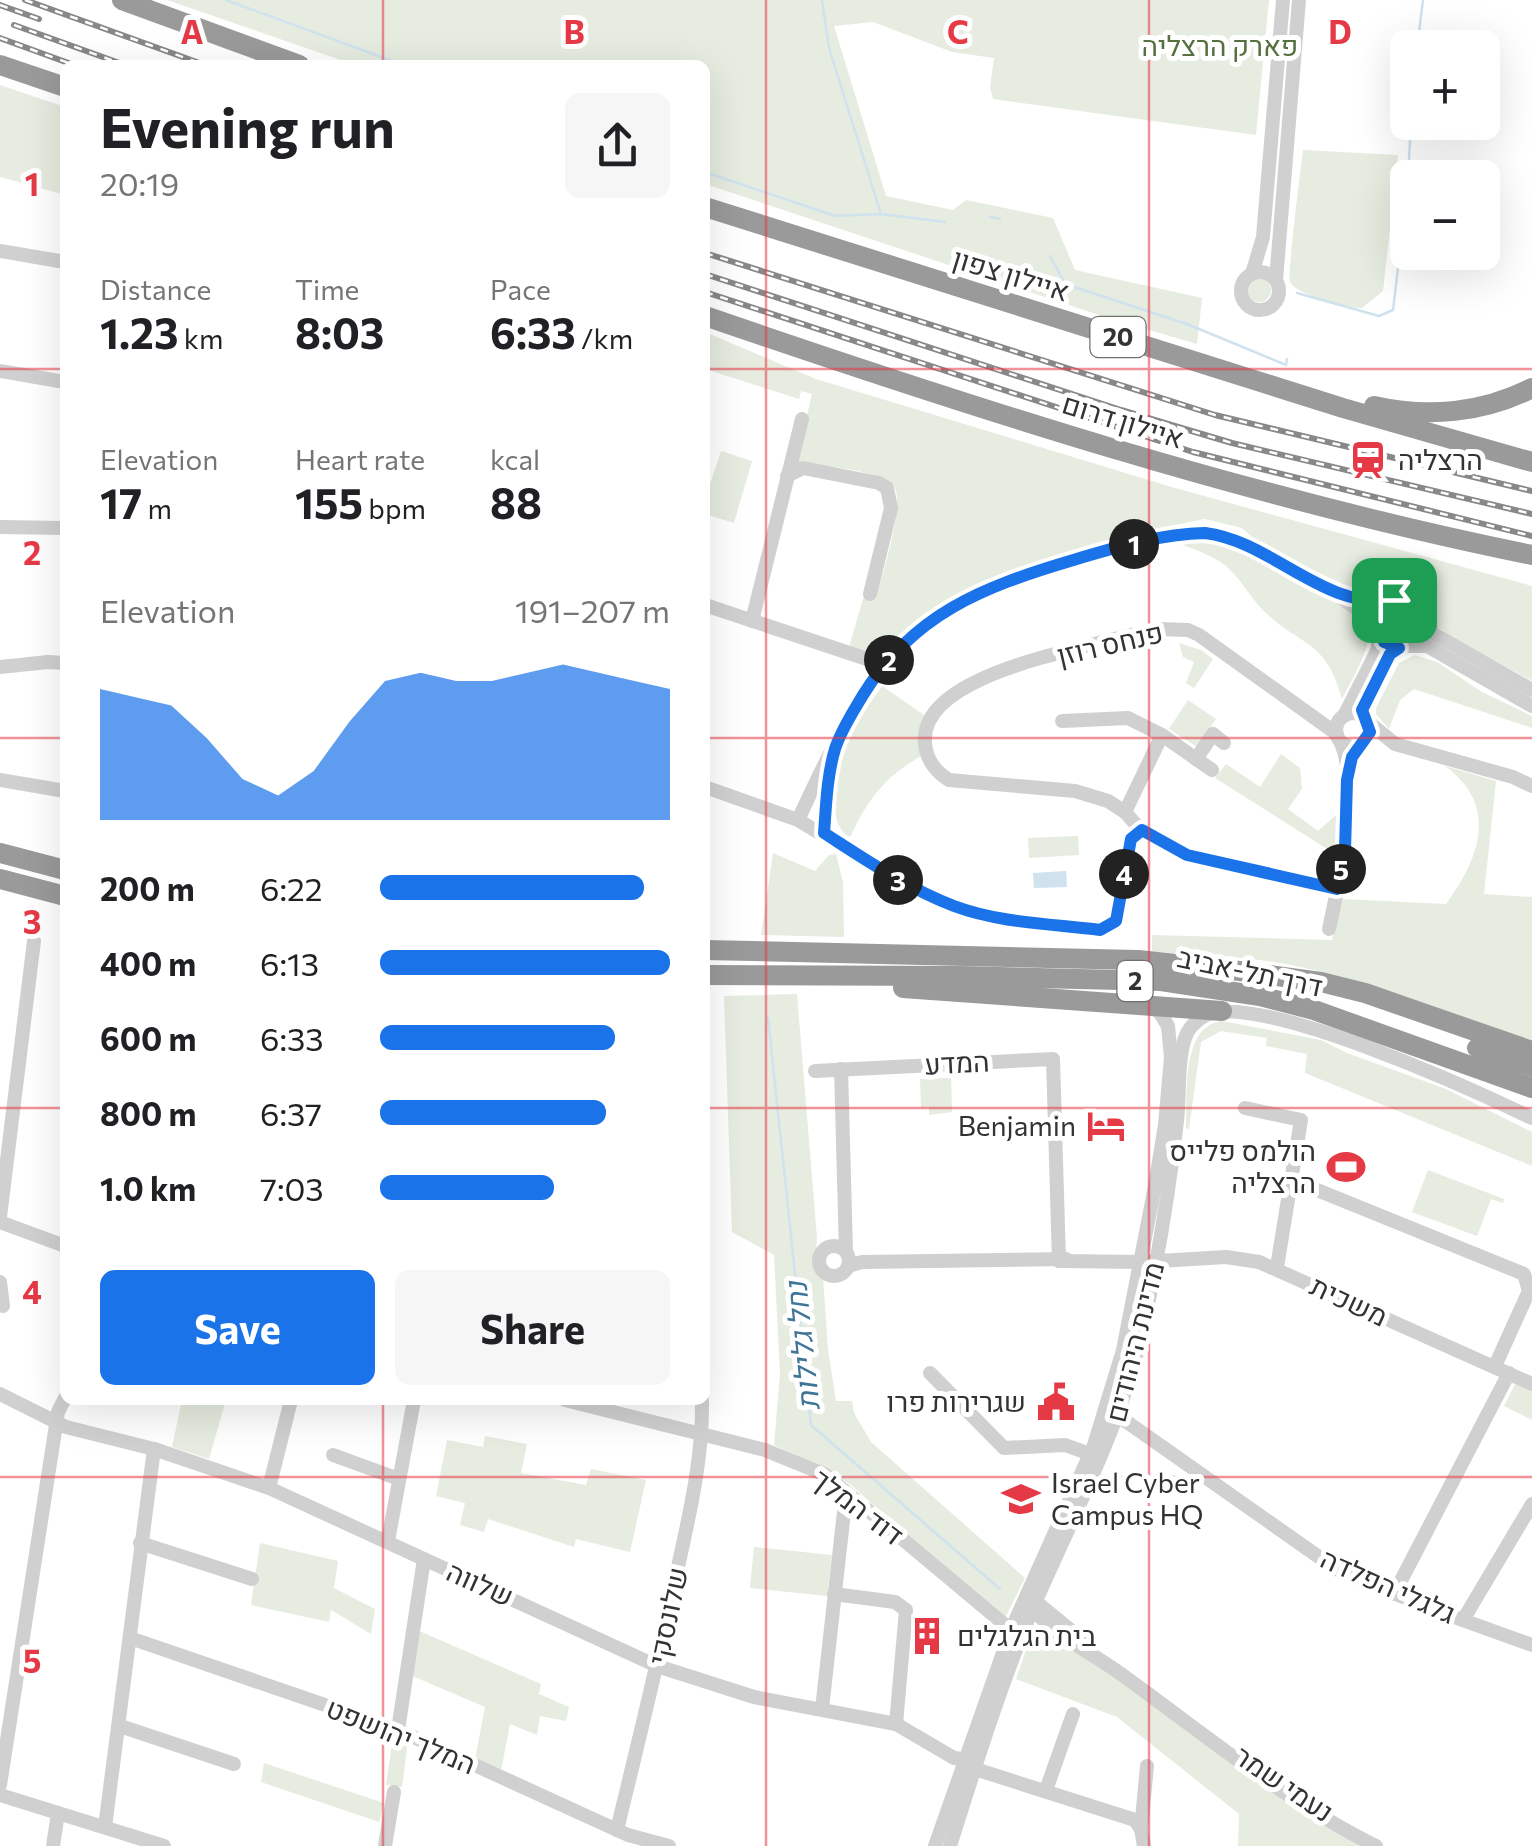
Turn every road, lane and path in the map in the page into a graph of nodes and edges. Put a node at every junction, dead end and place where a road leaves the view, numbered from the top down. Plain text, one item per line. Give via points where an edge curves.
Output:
1 (122, 0) edge
2 (1283, 0) edge
3 (1299, 0) edge
4 (286, 60) edge
5 (0, 65) edge
6 (60, 85) edge
7 (710, 209) edge
8 (0, 252) edge
9 (60, 261) edge
10 (1252, 274) junction
11 (1276, 280) junction
12 (710, 318) edge
13 (0, 371) edge
14 (60, 381) edge
15 (1270, 384) junction
16 (1532, 388) edge
17 (802, 419) dead end
18 (1532, 462) edge
19 (787, 476) junction
20 (0, 527) edge
21 (60, 528) edge
22 (1532, 555) edge
23 (1335, 592) junction
24 (870, 594) dead end
25 (1394, 600) junction
26 (710, 607) edge
27 (1424, 618) junction
28 (752, 620) junction
29 (1377, 631) junction
30 (1405, 647) junction
31 (60, 663) edge
32 (885, 665) junction
33 (0, 667) edge
34 (1532, 690) edge
35 (1532, 706) edge
36 (1364, 718) junction
37 (1062, 721) dead end
38 (1340, 728) junction
39 (1162, 736) junction
40 (1224, 743) dead end
41 (1360, 746) junction
42 (835, 750) junction
43 (1196, 759) junction
44 (1212, 770) dead end
45 (0, 780) edge
46 (1347, 780) junction
47 (1532, 786) edge
48 (710, 789) edge
49 (60, 790) edge
50 (1125, 812) junction
51 (798, 820) junction
52 (1142, 830) junction
53 (824, 833) junction
54 (0, 853) edge
55 (60, 869) edge
56 (0, 879) edge
57 (1337, 889) junction
58 (60, 895) edge
59 (1329, 929) dead end
60 (34, 941) dead end
61 (710, 950) edge
62 (713, 976) edge
63 (1276, 976) junction
64 (1150, 1005) junction
65 (1222, 1011) junction
66 (1532, 1051) edge
67 (1532, 1067) edge
68 (841, 1069) junction
69 (815, 1071) dead end
70 (1532, 1088) edge
71 (1245, 1108) dead end
72 (1532, 1118) edge
73 (1290, 1179) junction
74 (0, 1219) edge
75 (60, 1244) edge
76 (1147, 1259) junction
77 (1059, 1261) junction
78 (1277, 1268) junction
79 (0, 1282) edge
80 (3, 1306) dead end
81 (1502, 1370) junction
82 (930, 1373) dead end
83 (1532, 1384) edge
84 (0, 1394) edge
85 (62, 1405) edge
86 (289, 1405) edge
87 (413, 1405) edge
88 (589, 1405) edge
89 (702, 1405) edge
90 (1111, 1414) junction
91 (56, 1422) junction
92 (703, 1434) junction
93 (1145, 1435) junction
94 (1108, 1443) junction
95 (154, 1449) junction
96 (1090, 1454) junction
97 (333, 1455) dead end
98 (399, 1479) junction
99 (269, 1488) junction
100 (846, 1494) junction
101 (1532, 1504) edge
102 (388, 1541) junction
103 (140, 1543) junction
104 (424, 1559) junction
105 (252, 1580) dead end
106 (834, 1594) junction
107 (1394, 1594) junction
108 (1032, 1599) junction
109 (1462, 1620) junction
110 (1054, 1629) junction
111 (1016, 1635) junction
112 (130, 1638) junction
113 (1532, 1644) edge
114 (1094, 1654) junction
115 (658, 1666) junction
116 (822, 1710) junction
117 (1072, 1714) dead end
118 (1183, 1718) junction
119 (896, 1724) junction
120 (120, 1726) junction
121 (398, 1730) junction
122 (234, 1764) dead end
123 (969, 1764) junction
124 (1147, 1766) dead end
125 (0, 1785) edge
126 (1046, 1790) junction
127 (394, 1792) dead end
128 (0, 1795) edge
129 (58, 1813) junction
130 (105, 1827) junction
131 (1142, 1829) junction
132 (617, 1830) junction
133 (54, 1846) edge
134 (164, 1846) edge
135 (384, 1846) edge
136 (668, 1846) edge
137 (934, 1846) edge
138 (950, 1846) edge
139 (1144, 1846) edge
140 (1376, 1846) edge
141 (1388, 1846) edge

1 - 4 highway
2 - 10 street via 1263,237
3 - 11 street
5 - 6 highway
7 - 15 highway, איילון צפון / 20
8 - 9 street
10 - 11 street
10 - 11 street via 1242,293 1254,308 1276,301
12 - 22 highway, איילון דרום via 1268,494
13 - 14 street
15 - 16 highway via 1434,413 1481,408
15 - 18 highway, איילון צפון / 20
17 - 19 street
19 - 24 street via 803,468 887,488 891,508
19 - 28 street
20 - 21 street
23 - 25 street
23 - 29 street
23 - 32 street via 1234,539 1172,536 986,590 932,618
25 - 27 street via 1413,602
25 - 29 street via 1381,608
26 - 28 street
27 - 30 street via 1423,632
27 - 34 street via 1434,634
28 - 32 street
29 - 30 street via 1389,646
29 - 38 street via 1378,648
30 - 35 street via 1427,646
30 - 36 street via 1390,654
31 - 33 street
32 - 42 street
36 - 38 street
36 - 41 street via 1369,734
36 - 47 street via 1396,744
37 - 39 street via 1128,718
38 - 41 street via 1349,746
38 - 46 street
38 - 50 street, פנחס רוזן via 1311,715 1212,641 1188,630 1159,629 979,680 928,719 925,748 949,780 1075,791
39 - 43 street
39 - 50 street
40 - 43 street via 1213,734
41 - 46 street
42 - 51 street
42 - 53 street
43 - 44 street
45 - 49 street
46 - 57 street
48 - 51 street
50 - 52 street
51 - 53 street
52 - 53 street via 1131,839 1116,921 1100,930 954,906
52 - 57 street via 1187,855
54 - 55 highway
56 - 58 highway
57 - 59 street
60 - 74 street
61 - 63 highway, דרך תל-אביב / 2 via 1138,960
62 - 64 highway
62 - 70 highway, דרך תל-אביב / 2 via 1161,981 1314,1010
63 - 66 highway via 1365,993
63 - 67 highway, דרך תל-אביב / 2
64 - 65 highway
64 - 76 street, מדינת היהודים via 1164,1018 1172,1042
65 - 72 street, דרך תל-אביב via 1324,1031
65 - 76 street, מדינת היהודים via 1195,1022 1184,1041 1177,1123
68 - 69 street, המדע
68 - 77 street, משכית via 847,1258
68 - 77 street, המדע via 1053,1059
71 - 73 street via 1301,1120
73 - 78 street
73 - 81 street via 1524,1274 1529,1291
74 - 75 street
76 - 77 street, משכית
76 - 78 street, משכית via 1226,1257
76 - 90 street, מדינת היהודים via 1138,1355
78 - 81 street, משכית
79 - 80 street
81 - 83 street, משכית
81 - 107 street
82 - 96 street via 1004,1448 1066,1445
84 - 91 street, שלווה
85 - 91 street
86 - 99 street
87 - 98 street
88 - 92 street, דוד המלך
89 - 92 street, שלונסקי
90 - 93 street, גלגלי הפלדה
90 - 94 street, מדינת היהודים
90 - 96 street, מדינת היהודים
91 - 95 street, שלווה
91 - 125 street
92 - 100 street, דוד המלך via 812,1469
92 - 115 street, שלונסקי
93 - 94 street
93 - 107 street, גלגלי הפלדה via 1336,1569
94 - 108 street, מדינת היהודים
95 - 99 street, שלווה
95 - 103 street
96 - 108 street, מדינת היהודים
97 - 98 street
98 - 102 street
99 - 102 street, שלווה
100 - 106 street
100 - 111 street, דוד המלך
101 - 109 street
102 - 104 street, שלווה
103 - 105 street
103 - 112 street
104 - 115 street, שלווה
104 - 121 street
106 - 116 street
106 - 119 street via 895,1602 906,1610
107 - 109 street, גלגלי הפלדה
108 - 110 street, נעמי שמר
108 - 111 street, מדינת היהודים
108 - 114 street, נעמי שמר
109 - 113 street, גלגלי הפלדה
110 - 111 street
110 - 114 street, נעמי שמר
111 - 123 street, מדינת היהודים
112 - 120 street
112 - 121 street, המלך יהושפט
114 - 118 street, נעמי שמר
115 - 116 street, שלווה via 754,1697
115 - 132 street, שלונסקי
116 - 119 street, שלווה
117 - 126 street
118 - 140 street, נעמי שמר
118 - 141 street, נעמי שמר
119 - 123 street, שלווה
120 - 122 street
120 - 130 street
121 - 132 street, המלך יהושפט
123 - 126 street, שלווה
123 - 137 street, מדינת היהודים
123 - 138 street, מדינת היהודים
124 - 131 street
126 - 131 street, שלווה via 1135,1820
127 - 135 street
128 - 129 street
129 - 130 street
129 - 133 street
130 - 134 street
131 - 139 street
132 - 136 street, המלך יהושפט

